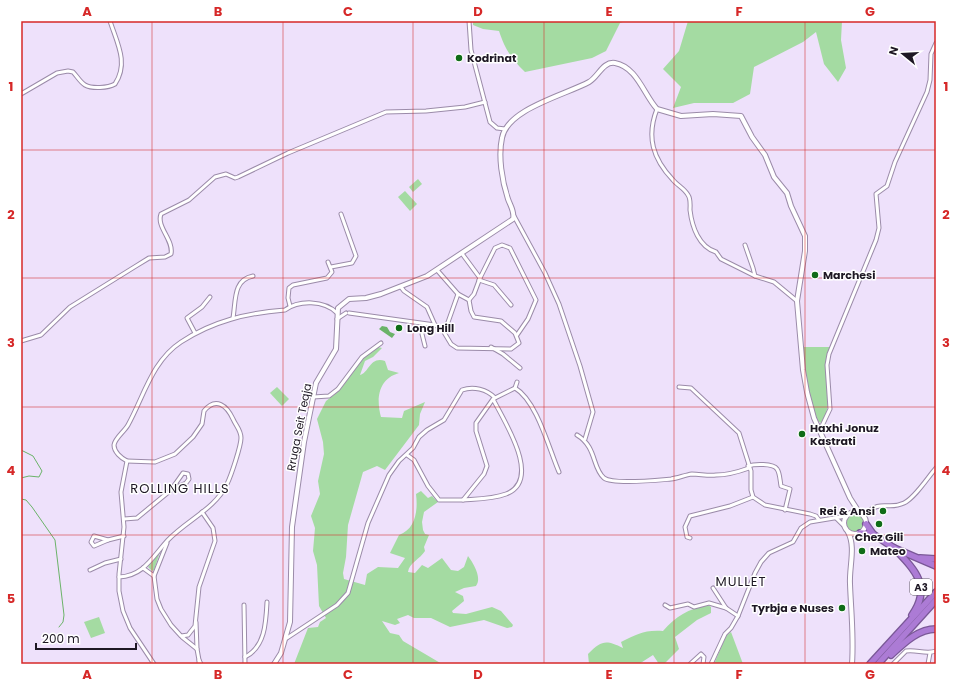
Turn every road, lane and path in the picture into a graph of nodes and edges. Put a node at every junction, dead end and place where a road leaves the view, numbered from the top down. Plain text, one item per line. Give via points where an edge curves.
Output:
1 (110, 21) edge
2 (469, 21) edge
3 (936, 43) edge
4 (21, 94) edge
5 (485, 102) junction
6 (657, 110) junction
7 (505, 129) junction
8 (341, 214) dead end
9 (514, 216) junction
10 (745, 245) dead end
11 (463, 256) dead end
12 (328, 262) dead end
13 (331, 267) junction
14 (437, 270) junction
15 (253, 276) dead end
16 (754, 276) junction
17 (480, 279) junction
18 (401, 287) junction
19 (458, 294) junction
20 (210, 297) dead end
21 (469, 300) junction
22 (797, 300) junction
23 (511, 305) dead end
24 (290, 306) junction
25 (337, 313) junction
26 (233, 318) junction
27 (337, 319) junction
28 (424, 324) junction
29 (435, 325) junction
30 (442, 329) junction
31 (195, 333) junction
32 (516, 335) junction
33 (21, 340) edge
34 (381, 343) dead end
35 (426, 346) dead end
36 (491, 348) junction
37 (520, 368) dead end
38 (518, 382) dead end
39 (679, 387) dead end
40 (515, 388) junction
41 (313, 397) junction
42 (494, 399) junction
43 (820, 430) junction
44 (578, 434) dead end
45 (585, 439) junction
46 (407, 455) junction
47 (127, 461) junction
48 (749, 467) junction
49 (936, 468) edge
50 (559, 472) dead end
51 (171, 490) junction
52 (753, 498) junction
53 (850, 498) junction
54 (463, 500) junction
55 (785, 510) junction
56 (202, 512) junction
57 (848, 514) junction
58 (861, 514) junction
59 (836, 518) junction
60 (124, 519) junction
61 (819, 520) junction
62 (866, 524) junction
63 (843, 525) junction
64 (848, 532) junction
65 (858, 533) junction
66 (873, 534) junction
67 (124, 536) junction
68 (690, 538) dead end
69 (108, 540) junction
70 (168, 540) junction
71 (852, 545) junction
72 (894, 548) junction
73 (910, 556) junction
74 (121, 559) junction
75 (936, 559) edge
76 (936, 566) edge
77 (143, 568) junction
78 (90, 570) dead end
79 (154, 576) junction
80 (119, 577) junction
81 (713, 588) dead end
82 (936, 592) edge
83 (936, 600) edge
84 (267, 602) dead end
85 (244, 605) dead end
86 (665, 605) dead end
87 (726, 608) junction
88 (738, 616) junction
89 (196, 620) junction
90 (903, 629) junction
91 (936, 629) edge
92 (181, 636) junction
93 (287, 638) junction
94 (197, 649) junction
95 (936, 652) edge
96 (930, 653) junction
97 (245, 657) junction
98 (880, 662) edge
99 (200, 663) edge
100 (154, 664) edge
101 (245, 664) edge
102 (274, 664) edge
103 (690, 664) edge
104 (703, 664) edge
105 (711, 664) edge
106 (852, 664) edge
107 (870, 664) edge
108 (893, 664) edge
109 (928, 664) edge

1 - 4 street via 122,56 120,74 115,84 106,87 89,86 73,72 63,71
2 - 5 street via 470,50
3 - 43 street via 931,54 930,80 923,103 911,124 888,186 876,194 878,233 829,354 827,365 830,409
5 - 7 street via 491,124
5 - 33 street via 465,108 386,112 238,177 226,174 214,177 189,200 161,214 160,222 171,247 171,254 142,262 70,307 41,335
6 - 7 main road via 632,73 621,65 611,63 591,81 522,113
6 - 16 street via 652,127 653,147 664,171 688,195 691,218 697,235 707,249
6 - 22 main road via 681,116 735,114 742,118 765,156 774,177 787,193 805,236
7 - 9 main road via 502,138 503,173 507,197
8 - 13 street via 356,256 352,263
9 - 14 main road via 512,220
9 - 45 street via 545,273 580,366 593,412
10 - 16 street
11 - 17 street
12 - 13 street
13 - 24 street via 330,276 327,278 289,288
14 - 18 main road
14 - 19 street
15 - 26 street via 245,278 239,284
16 - 22 street via 774,282
17 - 21 street
17 - 23 street via 494,285
17 - 32 street via 495,248 502,245 510,248 536,300 528,319
18 - 25 main road via 366,298 349,299 342,304
18 - 29 street via 427,307
19 - 21 street
19 - 30 street via 447,325
20 - 31 street via 187,318
21 - 32 street via 474,316 501,321
22 - 43 main road via 803,370 812,410
24 - 25 street via 316,304
24 - 26 street via 285,310
25 - 27 main road, Rruga Seit Teqja
26 - 31 street
27 - 28 street via 347,313
27 - 41 main road, Rruga Seit Teqja via 336,349 320,375
28 - 29 street
28 - 35 street via 422,334
29 - 30 street
30 - 36 street via 451,344 457,348
31 - 47 street via 173,348 154,370 129,424 116,440 116,451
32 - 36 street via 519,343 515,348
34 - 41 street via 362,356 338,389 329,396
36 - 37 street
38 - 40 street
39 - 48 street via 691,388 734,427 742,438
40 - 42 street
40 - 50 street via 530,403
41 - 93 main road, Rruga Seit Teqja via 293,516 290,622
42 - 46 street via 489,392 474,388 462,390 444,420 419,437
42 - 54 street via 475,427 487,462 484,474
42 - 54 street via 519,455 523,468 522,478 507,494
43 - 53 main road
44 - 45 street
45 - 48 street via 600,473 604,478 614,481 670,479 695,474 717,475 738,472
46 - 54 street via 414,460 439,500
46 - 93 street via 389,475 368,523 348,592 337,605
47 - 56 street via 155,462 175,454 193,437 202,424 206,409 214,404 225,406 241,433 240,446 222,492 213,504
47 - 60 street via 121,492
48 - 52 street
48 - 55 street via 754,464 778,470 781,484 790,489
49 - 58 street via 907,502 877,505
51 - 51 street via 186,483 189,479 188,474 181,474
51 - 60 street via 137,518
52 - 55 street
52 - 68 street via 690,516 685,531
53 - 57 main road via 851,507
53 - 58 main road
55 - 61 street via 810,514
56 - 70 street
56 - 89 street via 213,528 215,541 199,587
57 - 58 main road
57 - 59 street
57 - 63 main road
58 - 62 main road
59 - 61 street
59 - 63 street
60 - 67 street
61 - 88 street via 804,525 794,542 769,553 761,562
62 - 65 main road
62 - 66 highway
63 - 64 main road
64 - 65 main road
64 - 71 main road
65 - 66 highway
65 - 71 main road
66 - 72 highway
67 - 69 street
67 - 74 street
69 - 69 street via 97,546 91,542 94,536
70 - 77 street
70 - 79 street
71 - 106 main road
72 - 73 highway
72 - 90 highway, A3 via 914,569 920,586 919,603
73 - 75 highway
73 - 76 highway
74 - 78 street
74 - 80 street
77 - 79 street
77 - 80 street via 133,574
79 - 92 street via 161,609 170,625
80 - 100 street via 120,599 127,620
81 - 87 street
82 - 90 highway, A3
83 - 98 highway, A3
84 - 97 street via 260,643 253,653
85 - 97 street
86 - 87 street via 670,608 688,604 694,607 709,603
87 - 88 street
88 - 105 street via 732,628 724,634
89 - 92 street via 190,634
89 - 94 street
90 - 107 highway, A3
91 - 98 highway via 927,629 919,633
92 - 94 street
93 - 102 main road, Rruga Seit Teqja
94 - 99 street
95 - 96 street
96 - 108 street via 906,651
96 - 109 street
97 - 101 street
103 - 104 street via 702,654

